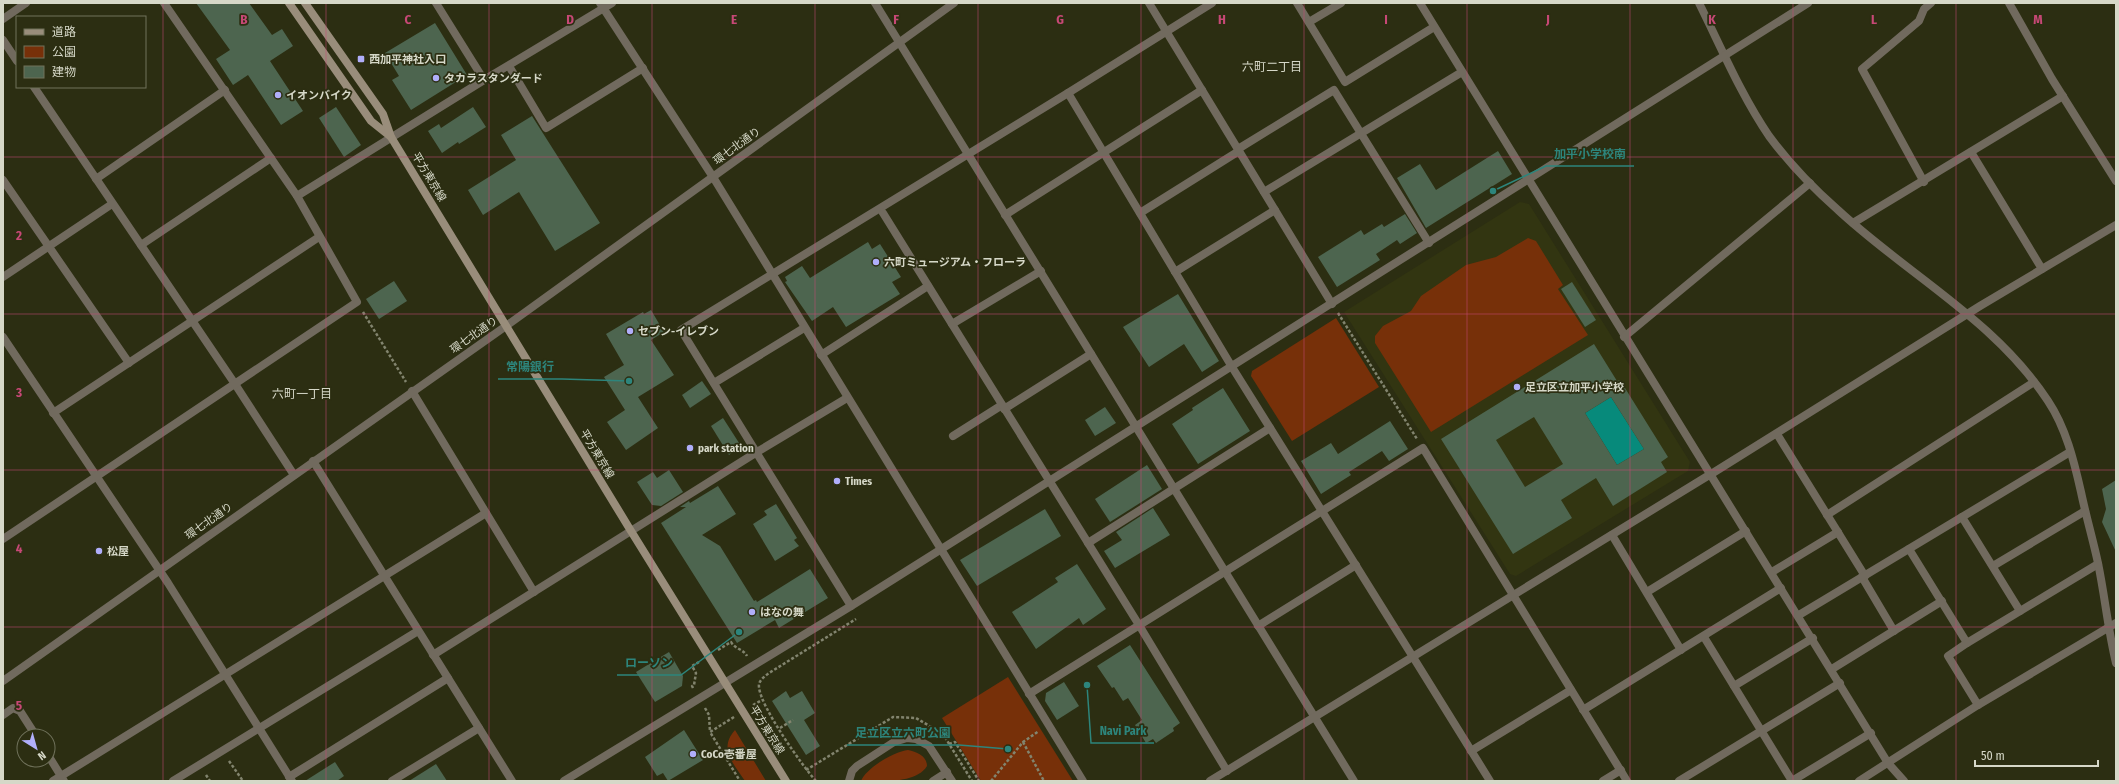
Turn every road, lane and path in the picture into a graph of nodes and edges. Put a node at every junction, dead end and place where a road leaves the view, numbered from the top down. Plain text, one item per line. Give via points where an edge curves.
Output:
1 (26, 3) edge
2 (164, 3) edge
3 (289, 3) edge
4 (305, 3) edge
5 (436, 3) edge
6 (612, 3) edge
7 (875, 3) edge
8 (954, 3) edge
9 (1149, 3) edge
10 (1212, 3) edge
11 (1297, 3) edge
12 (1341, 3) edge
13 (1420, 3) edge
14 (1698, 3) edge
15 (1808, 3) edge
16 (1931, 3) edge
17 (2008, 3) edge
18 (602, 6) edge
19 (3, 19) edge
20 (1309, 22) junction
21 (1434, 27) junction
22 (1166, 31) junction
23 (3, 40) edge
24 (899, 43) junction
25 (1724, 55) junction
26 (16, 60) edge
27 (508, 66) junction
28 (643, 68) junction
29 (1462, 72) junction
30 (484, 80) junction
31 (1345, 82) junction
32 (35, 88) edge
33 (225, 90) junction
34 (1202, 90) junction
35 (1334, 90) junction
36 (1068, 93) junction
37 (2063, 96) junction
38 (1361, 133) junction
39 (391, 137) junction
40 (1238, 150) junction
41 (1103, 152) junction
42 (1971, 152) junction
43 (968, 155) junction
44 (271, 158) junction
45 (713, 177) junction
46 (96, 179) junction
47 (3, 180) edge
48 (1529, 180) junction
49 (2116, 181) edge
50 (1924, 182) junction
51 (1810, 183) junction
52 (1264, 192) junction
53 (297, 196) junction
54 (112, 204) junction
55 (1276, 210) junction
56 (881, 211) junction
57 (1140, 213) junction
58 (1005, 215) junction
59 (1853, 223) junction
60 (2116, 225) edge
61 (319, 238) junction
62 (1429, 243) junction
63 (140, 245) junction
64 (49, 246) junction
65 (2042, 269) junction
66 (1041, 271) junction
67 (1175, 272) junction
68 (772, 275) junction
69 (3, 277) edge
70 (928, 286) junction
71 (357, 302) junction
72 (1332, 304) junction
73 (1968, 314) junction
74 (192, 321) junction
75 (952, 324) junction
76 (506, 326) junction
77 (804, 328) junction
78 (1624, 337) junction
79 (3, 338) edge
80 (1091, 354) junction
81 (821, 355) junction
82 (129, 363) junction
83 (1232, 367) junction
84 (2034, 382) junction
85 (714, 383) junction
86 (235, 384) junction
87 (412, 391) junction
88 (847, 398) junction
89 (1003, 407) junction
90 (53, 413) junction
91 (1136, 427) junction
92 (1270, 428) junction
93 (1777, 434) junction
94 (953, 436) dead end
95 (1423, 448) junction
96 (756, 452) junction
97 (2070, 452) junction
98 (313, 461) junction
99 (294, 474) junction
100 (1709, 476) junction
101 (96, 477) junction
102 (1049, 482) junction
103 (1174, 488) junction
104 (1322, 511) junction
105 (2085, 511) junction
106 (486, 513) junction
107 (1827, 515) junction
108 (1962, 517) junction
109 (631, 531) junction
110 (1746, 531) junction
111 (1838, 532) junction
112 (1612, 534) junction
113 (3, 539) edge
114 (1088, 543) junction
115 (940, 549) junction
116 (1910, 549) junction
117 (2098, 564) junction
118 (1356, 565) junction
119 (1993, 566) junction
120 (159, 570) junction
121 (1226, 572) junction
122 (1772, 572) junction
123 (384, 576) junction
124 (1863, 576) junction
125 (1781, 588) junction
126 (534, 592) junction
127 (1647, 592) junction
128 (1513, 596) junction
129 (1942, 601) junction
130 (851, 606) junction
131 (2020, 611) junction
132 (862, 615) dead end
133 (1799, 615) junction
134 (2116, 622) edge
135 (1140, 625) junction
136 (1258, 626) junction
137 (2108, 628) junction
138 (418, 631) junction
139 (1894, 631) junction
140 (1704, 637) junction
141 (1813, 638) junction
142 (1968, 643) junction
143 (1681, 650) junction
144 (433, 655) junction
145 (1413, 657) junction
146 (2116, 663) edge
147 (1832, 669) junction
148 (225, 676) junction
149 (448, 678) junction
150 (3, 681) edge
151 (725, 683) junction
152 (1840, 683) junction
153 (1734, 686) junction
154 (1571, 690) junction
155 (1029, 694) junction
156 (762, 700) junction
157 (1978, 705) junction
158 (1583, 710) junction
159 (743, 712) junction
160 (3, 715) edge
161 (1314, 717) junction
162 (794, 720) dead end
163 (1048, 725) junction
164 (31, 728) edge
165 (479, 728) junction
166 (780, 728) junction
167 (258, 729) junction
168 (1761, 731) junction
169 (1871, 733) junction
170 (1022, 742) junction
171 (949, 744) dead end
172 (1471, 751) junction
173 (215, 755) junction
174 (1888, 763) junction
175 (56, 767) edge
176 (1621, 770) junction
177 (1227, 771) junction
178 (947, 772) junction
179 (63, 778) edge
180 (291, 779) edge
181 (53, 781) edge
182 (174, 781) edge
183 (243, 781) edge
184 (392, 781) edge
185 (512, 781) edge
186 (564, 781) edge
187 (740, 781) edge
188 (786, 781) edge
189 (816, 781) edge
190 (849, 781) edge
191 (932, 781) edge
192 (952, 781) edge
193 (980, 781) edge
194 (991, 781) edge
195 (1044, 781) edge
196 (1082, 781) edge
197 (1210, 781) edge
198 (1354, 781) edge
199 (1490, 781) edge
200 (1603, 781) edge
201 (1627, 781) edge
202 (1679, 781) edge
203 (1792, 781) edge
204 (1859, 781) edge
205 (1904, 781) edge

1 - 19 street
2 - 33 street
3 - 39 main road, 平方東京線 via 371,121
4 - 39 main road, 平方東京線 via 383,114
5 - 30 street
6 - 18 street
7 - 24 street
8 - 24 street, 環七北通り
9 - 22 street
10 - 22 street
11 - 20 street
12 - 20 street
13 - 21 street
14 - 25 street
15 - 25 street
16 - 50 street via 1924,9 1919,21 1862,70
17 - 37 street
18 - 27 street
18 - 28 street
20 - 31 street
21 - 29 street
21 - 31 street
22 - 34 street
22 - 36 street
23 - 26 street
24 - 43 street
24 - 45 street, 環七北通り
25 - 48 street
25 - 51 street via 1769,135
27 - 28 street via 546,128
27 - 30 street
28 - 45 street
29 - 38 street
29 - 48 street
30 - 39 street
31 - 35 street
32 - 46 street
33 - 44 street
33 - 46 street
34 - 40 street
34 - 41 street
35 - 38 street
35 - 40 street
36 - 41 street
36 - 43 street
37 - 42 street
37 - 49 street
38 - 52 street
38 - 62 street
39 - 53 street
39 - 76 main road, 平方東京線
40 - 52 street
40 - 57 street
41 - 57 street
41 - 58 street
42 - 50 street
42 - 65 street
43 - 56 street
43 - 58 street
44 - 53 street
44 - 63 street
45 - 68 street
45 - 76 street, 環七北通り
46 - 54 street
47 - 64 street
48 - 62 street
48 - 78 street
50 - 59 street
51 - 59 street
51 - 78 street
52 - 55 street
53 - 61 street
54 - 63 street
54 - 64 street
55 - 67 street
55 - 72 street
56 - 68 street
56 - 70 street
57 - 67 street
58 - 66 street
59 - 73 street
60 - 65 street
61 - 71 street
61 - 74 street
62 - 72 street
63 - 74 street
64 - 69 street
64 - 82 street
65 - 73 street
66 - 75 street
66 - 80 street
67 - 83 street
68 - 77 street
68 - 85 street via 681,330
70 - 75 street
70 - 81 street
71 - 86 street
71 - 87 path
72 - 83 street
72 - 95 path
73 - 84 street via 1998,340
73 - 93 street
74 - 82 street
74 - 86 street
75 - 89 street
76 - 87 street, 環七北通り
76 - 109 main road, 平方東京線
77 - 81 street
77 - 85 street
78 - 100 street
79 - 90 street
80 - 89 street
80 - 91 street
81 - 88 street
82 - 90 street
83 - 91 street
83 - 92 street
84 - 97 street via 2061,423
84 - 107 street
85 - 96 street
86 - 99 street
86 - 101 street
87 - 98 street, 環七北通り
87 - 106 street
88 - 96 street
88 - 115 street
89 - 94 street
89 - 102 street
90 - 101 street
91 - 102 street
91 - 103 street
92 - 103 street
92 - 104 street
93 - 100 street
93 - 107 street
95 - 104 street
95 - 128 street
96 - 109 street
96 - 130 street
97 - 105 street
97 - 108 street
98 - 99 street, 環七北通り
98 - 123 street
99 - 120 street, 環七北通り
100 - 110 street
100 - 112 street
101 - 113 street
101 - 120 street
102 - 114 street
102 - 115 street
103 - 114 street
103 - 121 street
104 - 118 street
104 - 121 street
105 - 117 street
105 - 119 street
106 - 123 street
106 - 126 street
107 - 111 street
108 - 116 street
108 - 119 street
109 - 126 street
109 - 151 main road, 平方東京線
110 - 122 street
110 - 127 street
111 - 122 street
111 - 124 street
112 - 127 street
112 - 128 street
114 - 135 street
115 - 130 street
115 - 155 street
116 - 124 street
116 - 129 street
117 - 131 street
117 - 137 street
118 - 136 street
118 - 145 street
119 - 131 street
120 - 148 street
120 - 150 street, 環七北通り
121 - 135 street
121 - 136 street
122 - 125 street
123 - 138 street
123 - 148 street
124 - 133 street
124 - 139 street
125 - 133 street
125 - 140 street
126 - 144 street
127 - 143 street
128 - 145 street
128 - 154 street
129 - 139 street
129 - 142 street
130 - 151 street
131 - 142 street
132 - 156 path via 761,679 758,686
133 - 141 street
134 - 137 street
135 - 155 street
135 - 177 street
136 - 161 street
137 - 146 street
137 - 157 street
138 - 144 street
138 - 167 street
139 - 147 street
140 - 143 street
140 - 153 street
141 - 147 street
141 - 153 street
142 - 157 street via 1948,656
143 - 158 street
144 - 149 street
145 - 161 street
145 - 172 street
147 - 152 street
148 - 167 street
148 - 179 street
149 - 165 street
149 - 180 street
151 - 159 main road, 平方東京線
151 - 186 street
152 - 168 street
152 - 169 street
153 - 168 street
154 - 158 street
154 - 172 street
155 - 163 street
156 - 159 path
156 - 166 path
157 - 174 street
158 - 176 street
159 - 187 path via 710,732
159 - 188 main road, 平方東京線
160 - 164 street via 13,708 20,711
161 - 177 street
161 - 198 street
162 - 166 path
163 - 170 path
163 - 196 street
165 - 184 street
165 - 185 street
166 - 189 path via 806,770
167 - 173 street
167 - 180 street
168 - 202 street
168 - 203 street
169 - 174 street
169 - 203 street
170 - 194 path
170 - 195 path
171 - 193 path via 955,742
172 - 199 street
173 - 182 street
173 - 183 path via 221,766 230,760
174 - 204 street
174 - 205 street
175 - 179 street
176 - 200 street
176 - 201 street
177 - 197 street
178 - 190 street via 929,746 916,739 907,738 894,742 857,766
178 - 191 street
178 - 192 street
179 - 181 street

